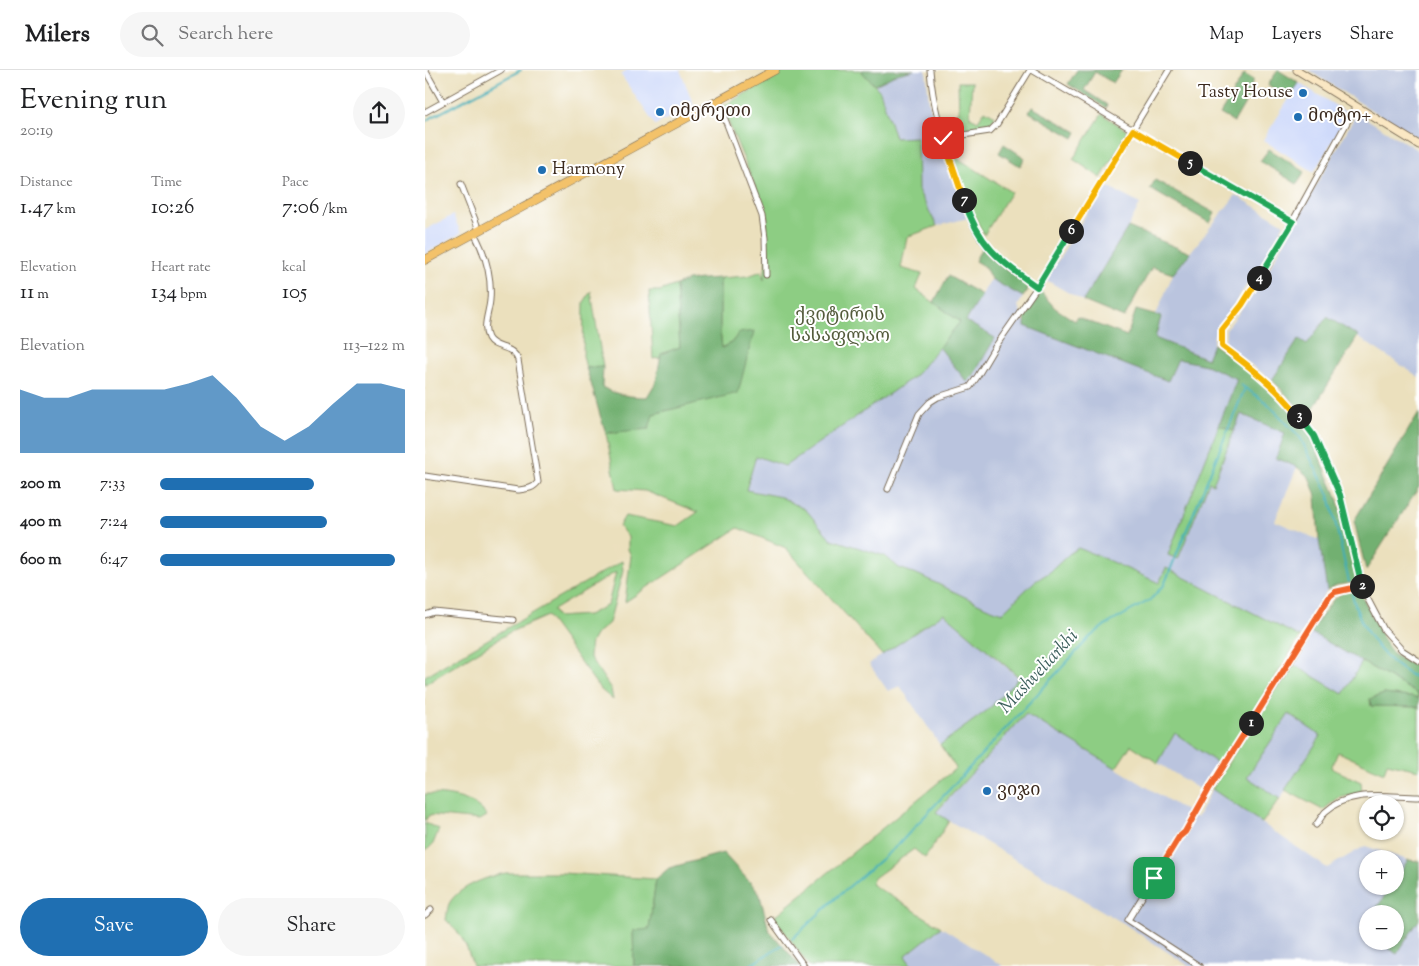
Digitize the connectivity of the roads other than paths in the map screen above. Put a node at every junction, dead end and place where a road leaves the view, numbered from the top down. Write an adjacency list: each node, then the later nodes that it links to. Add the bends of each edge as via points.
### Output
1 (425, 70): 10 (street)
2 (501, 70): 8 (street)
3 (775, 70): 9 (main road)
4 (930, 70): 14 (street, via 933,102)
5 (1031, 70): 13 (street); 14 (street, via 991,131)
6 (1169, 70): 13 (street)
7 (1297, 70): 11 (main road)
8 (491, 72): 10 (street)
9 (718, 101): 18 (main road); 20 (street, via 762,216)
10 (443, 102): 12 (street)
11 (1356, 106): 15 (main road); 17 (street)
12 (425, 112)
13 (1133, 130): 17 (street); 21 (street)
14 (943, 138): 21 (street, via 967,209 986,246)
15 (1419, 145)
16 (461, 184): 18 (street)
17 (1293, 222): 24 (street, via 1268,266 1222,330 1222,346 1252,368 1290,404 1314,436 1340,495)
18 (477, 232): 19 (main road); 22 (street, via 488,270 490,299 485,327 489,340 512,351 519,360 538,482 528,489 518,490)
19 (425, 260)
20 (766, 276)
21 (1037, 287): 23 (street, via 970,387 930,402 919,414)
22 (425, 476)
23 (888, 489)
24 (1362, 586): 27 (street, via 1383,630 1402,650); 34 (street, via 1340,590 1330,596 1128,920)
25 (425, 615): 26 (street, via 435,612)
26 (513, 620)
27 (1419, 661)
28 (1419, 797): 29 (street, via 1363,796 1341,802 1325,812)
29 (1316, 825)
30 (431, 910): 31 (street)
31 (425, 915)
32 (771, 920): 33 (street)
33 (804, 966)
34 (1199, 966)

